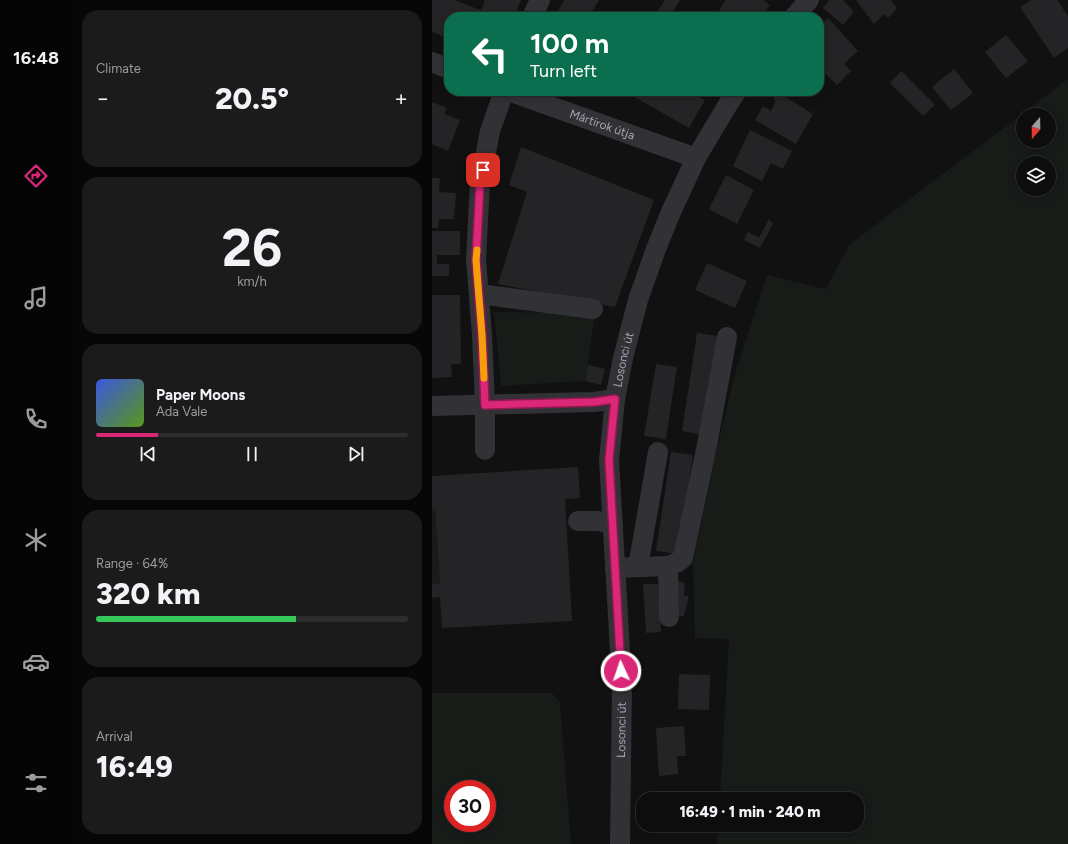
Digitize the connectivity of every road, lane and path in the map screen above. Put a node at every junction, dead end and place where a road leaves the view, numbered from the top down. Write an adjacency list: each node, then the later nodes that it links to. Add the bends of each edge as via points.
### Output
1 (540, 0): 3 (street)
2 (809, 0): 4 (street)
3 (534, 12)
4 (798, 12)
5 (432, 62): 6 (street)
6 (444, 67)
7 (502, 96): 11 (street, via 490,131 480,183 476,260)
8 (522, 96): 10 (street, Mártírok útja)
9 (734, 96): 10 (street, Losonci út)
10 (696, 158): 14 (street, Losonci út, via 671,212 638,300)
11 (479, 294): 12 (street); 15 (street)
12 (593, 309)
13 (728, 337): 21 (street, via 685,551 682,558)
14 (615, 399): 15 (street, via 594,402); 20 (street, Losonci út, via 609,460)
15 (484, 400): 16 (street); 17 (street)
16 (432, 406)
17 (485, 450)
18 (658, 452): 22 (street)
19 (578, 521): 20 (street)
20 (613, 524): 23 (street, Losonci út)
21 (668, 566): 22 (street); 24 (street)
22 (638, 567): 23 (street)
23 (615, 568): 25 (street, Losonci út, via 622,686)
24 (669, 617)
25 (620, 844)

